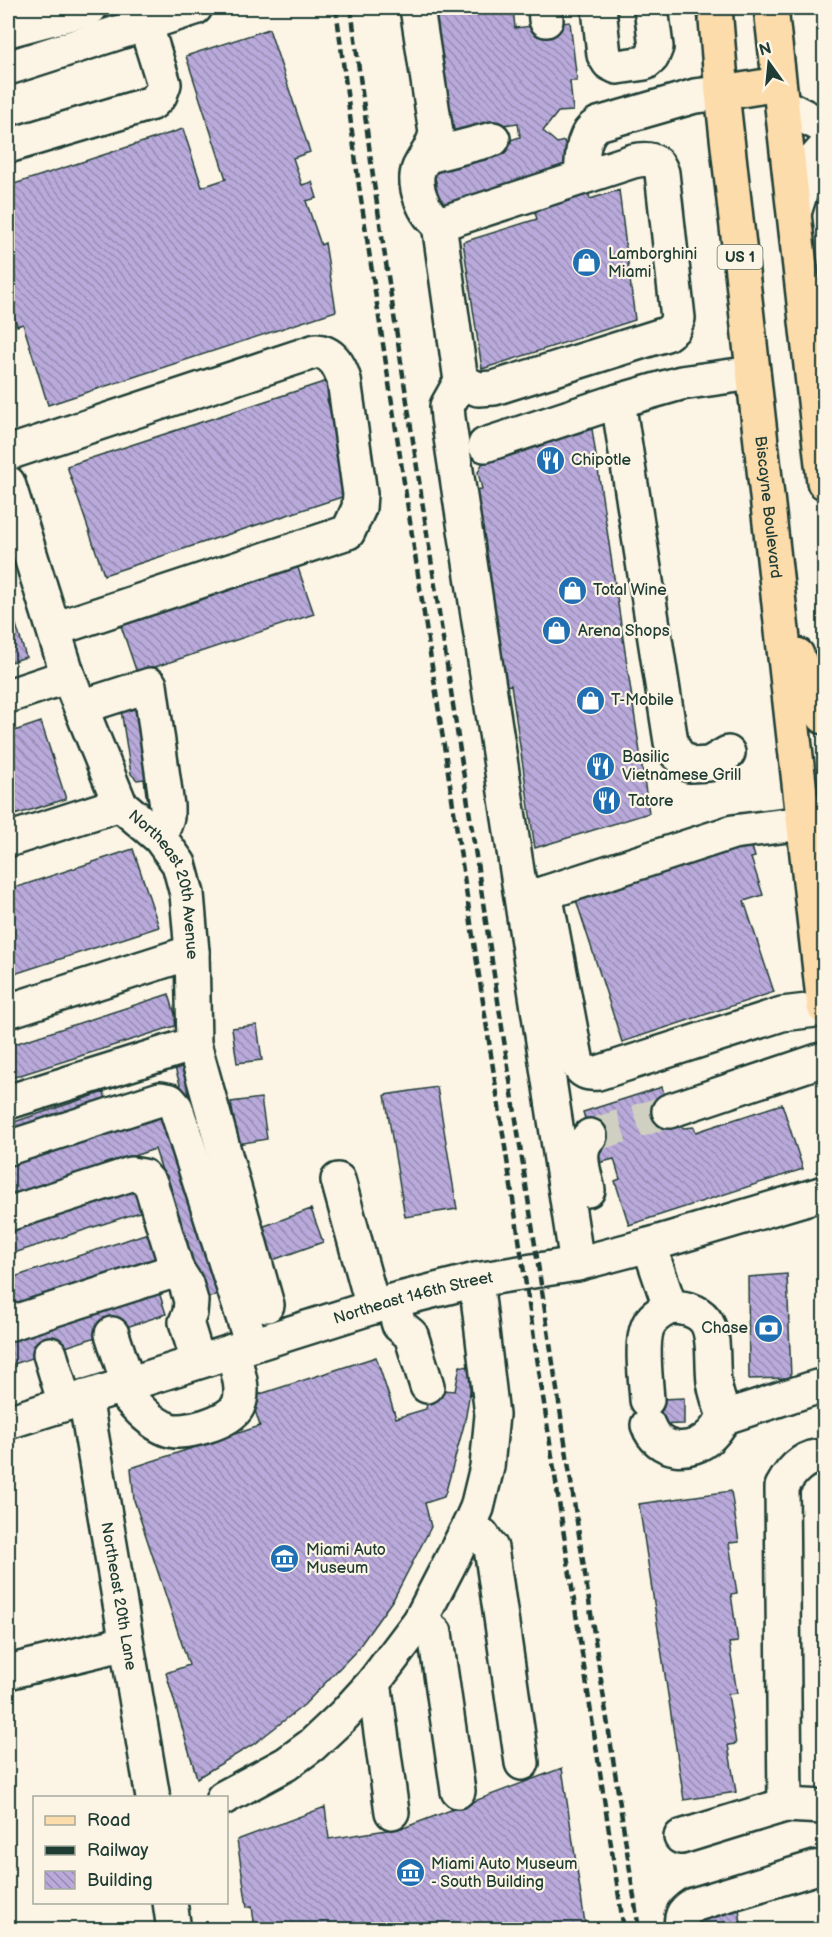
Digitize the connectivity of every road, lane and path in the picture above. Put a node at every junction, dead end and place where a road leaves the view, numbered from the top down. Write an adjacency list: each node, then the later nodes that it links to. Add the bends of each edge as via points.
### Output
1 (90, 8): 10 (street)
2 (195, 8): 9 (street)
3 (417, 8): 18 (street, via 436,133)
4 (599, 8): 5 (street, via 604,55 617,67 645,63 652,57 656,47)
5 (651, 8)
6 (715, 8): 12 (main road, Biscayne Boulevard / US 1)
7 (771, 8): 13 (main road)
8 (106, 21): 9 (street); 11 (street)
9 (145, 23): 16 (street, via 164,84 152,103)
10 (8, 30)
11 (8, 68)
12 (722, 93): 13 (main road); 19 (street, via 695,96 598,124 585,138); 22 (main road, Biscayne Boulevard / US 1)
13 (781, 95): 14 (street, via 819,124); 20 (main road)
14 (825, 123)
15 (493, 139): 18 (street)
16 (8, 146)
17 (825, 149): 20 (street, via 809,166)
18 (428, 156): 21 (street, via 416,178 424,208)
19 (581, 177): 21 (street); 23 (street, via 645,158 659,164 678,318 674,328 666,334 494,388 478,389)
20 (795, 210): 27 (main road)
21 (439, 224): 23 (street)
22 (753, 373): 24 (street, via 681,383); 30 (main road, Biscayne Boulevard / US 1)
23 (461, 381): 43 (street, via 447,406 448,418)
24 (618, 401): 25 (street); 37 (street, via 671,742 676,753 690,765 709,764)
25 (485, 445)
26 (8, 453): 31 (street, via 316,351 331,357 344,380 360,494 359,508 348,532)
27 (825, 482)
28 (8, 483): 29 (street, Northeast 20th Avenue)
29 (15, 533): 31 (street, Northeast 20th Avenue)
30 (781, 615): 35 (main road, via 816,705); 36 (main road, Biscayne Boulevard / US 1)
31 (55, 629): 32 (street, Northeast 20th Avenue)
32 (68, 676): 33 (street); 34 (street, Northeast 20th Avenue)
33 (8, 696)
34 (81, 707): 39 (street, Northeast 20th Avenue); 41 (street, via 150,685 167,806)
35 (825, 717)
36 (795, 746): 38 (main road); 40 (main road, Biscayne Boulevard / US 1)
37 (728, 753)
38 (825, 772)
39 (120, 804): 41 (street, Northeast 20th Avenue); 42 (street)
40 (804, 823): 43 (street, via 733,832); 45 (main road, Biscayne Boulevard / US 1)
41 (160, 838): 44 (street, Northeast 20th Avenue, via 179,864 187,894)
42 (8, 840)
43 (533, 896): 45 (street, via 577,1063 580,1070 589,1074 782,1014); 57 (street)
44 (192, 952): 46 (street); 47 (street, Northeast 20th Avenue)
45 (825, 1008)
46 (8, 1011)
47 (194, 1044): 49 (street); 61 (street, Northeast 20th Avenue)
48 (825, 1059): 50 (street)
49 (8, 1102)
50 (669, 1111)
51 (590, 1136): 57 (street, via 580,1152)
52 (8, 1148): 65 (street, via 160,1099 170,1101 176,1108)
53 (338, 1180): 60 (street)
54 (825, 1193): 56 (street, Northeast 146th Street)
55 (8, 1214): 58 (street, via 131,1174 142,1176 151,1185)
56 (649, 1245): 57 (street, Northeast 146th Street); 62 (street)
57 (589, 1261): 59 (street, Northeast 146th Street)
58 (177, 1270): 63 (street); 67 (street, via 191,1301 186,1322)
59 (476, 1280): 60 (street, Northeast 146th Street); 75 (street, via 492,1415 487,1467)
60 (382, 1304): 65 (street, Northeast 146th Street); 69 (street, via 411,1335)
61 (267, 1305)
62 (670, 1307): 72 (street, via 687,1307 697,1312 712,1333 714,1382); 72 (street, via 656,1314 645,1333 648,1412 654,1438 673,1448 700,1443)
63 (8, 1324)
64 (112, 1334): 68 (street)
65 (242, 1348): 67 (street, Northeast 146th Street); 68 (street, via 239,1405 229,1416 200,1428 176,1432 166,1429 150,1420)
66 (50, 1354): 71 (street, Northeast 20th Lane)
67 (198, 1361): 68 (street, Northeast 146th Street)
68 (123, 1385): 71 (street, Northeast 146th Street)
69 (427, 1386)
70 (825, 1387): 72 (street)
71 (75, 1401): 73 (street, Northeast 146th Street); 77 (street, Northeast 20th Lane)
72 (725, 1418)
73 (8, 1422)
74 (825, 1456): 84 (street, via 805,1460 782,1487)
75 (469, 1526): 76 (street); 80 (street, via 483,1535 491,1548)
76 (420, 1621): 79 (street); 81 (street, via 435,1633)
77 (126, 1643): 78 (street); 82 (street, Northeast 20th Lane)
78 (8, 1672)
79 (374, 1682): 83 (street, via 312,1745 286,1764); 86 (street)
80 (522, 1763)
81 (458, 1791)
82 (153, 1796)
83 (225, 1796)
84 (785, 1805): 85 (street); 87 (street)
85 (825, 1807)
86 (392, 1812)
87 (681, 1837)
88 (825, 1867): 91 (street, via 693,1905 684,1910)
89 (170, 1904): 90 (street)
90 (174, 1929)
91 (682, 1929)

